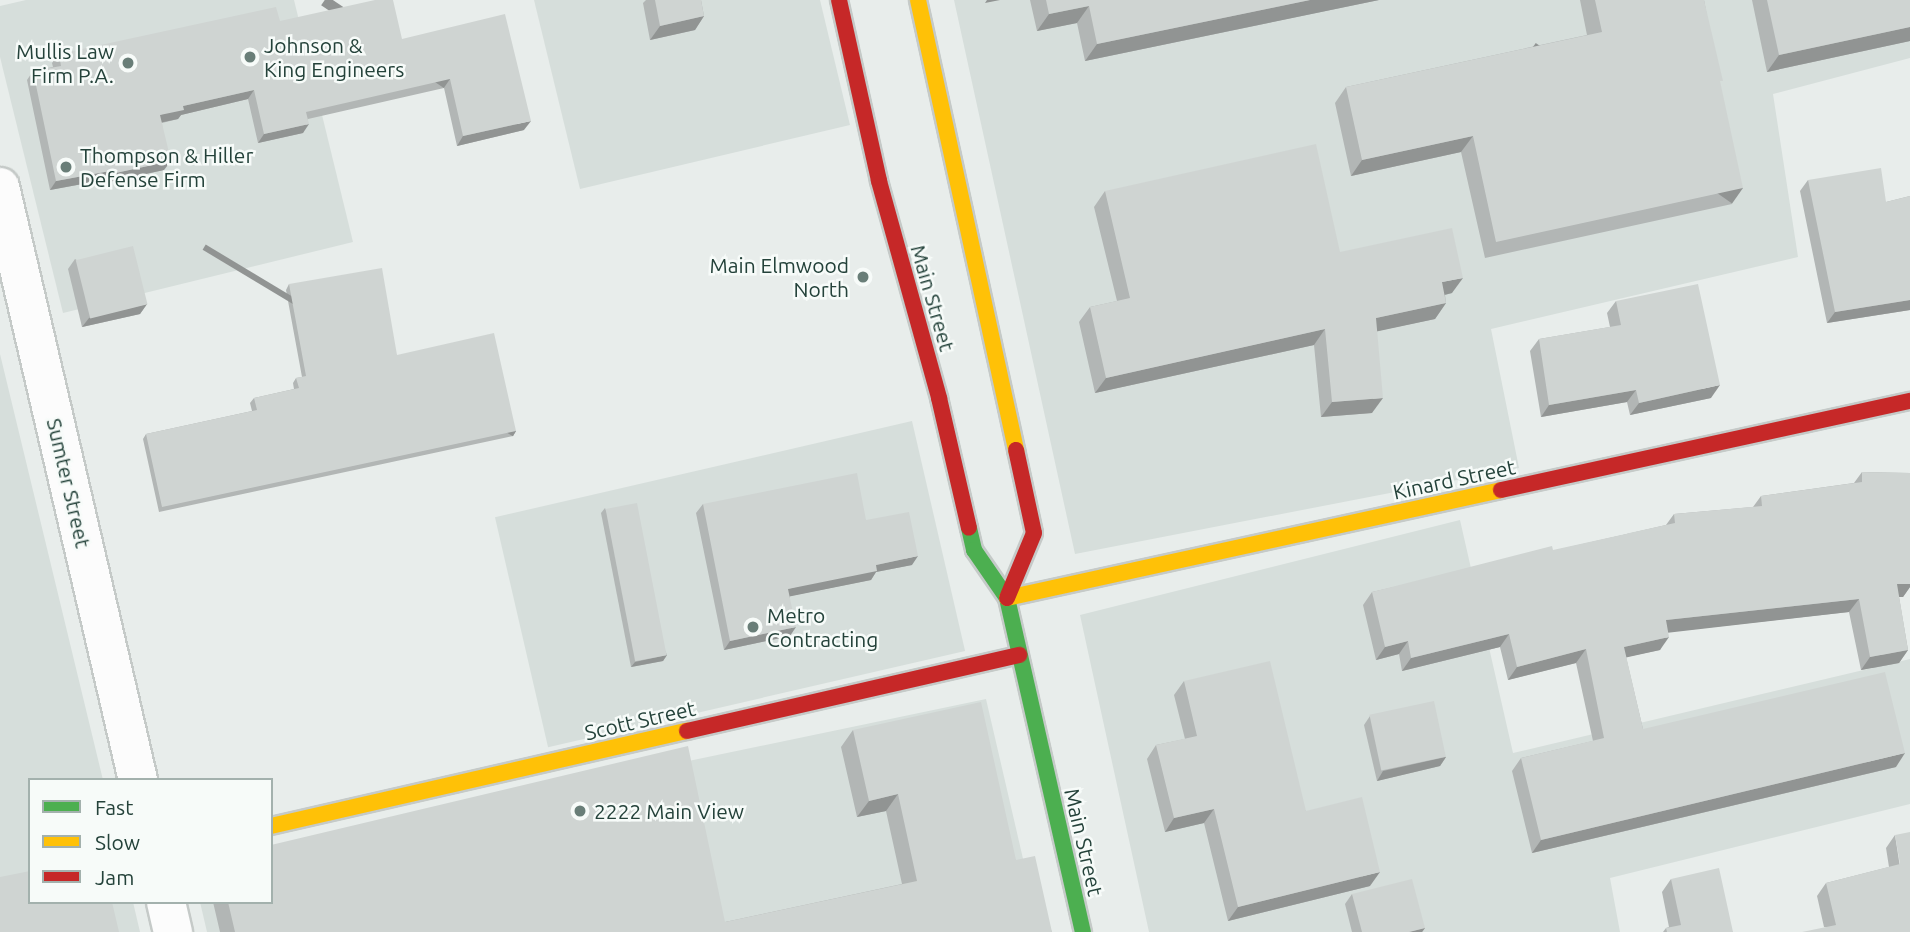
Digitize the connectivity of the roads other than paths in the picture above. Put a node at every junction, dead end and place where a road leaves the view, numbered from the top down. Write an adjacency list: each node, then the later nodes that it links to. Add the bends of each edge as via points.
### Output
1 (839, 0): 5 (street, Main Street, via 879,181 939,398 974,550)
2 (918, 0): 5 (street, via 1034,533)
3 (0, 187): 7 (street, Sumter Street)
4 (1910, 401): 5 (street, Kinard Street)
5 (1006, 598): 6 (street, Main Street)
6 (1019, 655): 8 (street, Scott Street); 11 (street, Main Street)
7 (138, 778)
8 (273, 827)
9 (166, 904): 10 (street)
10 (173, 932)
11 (1083, 932)

